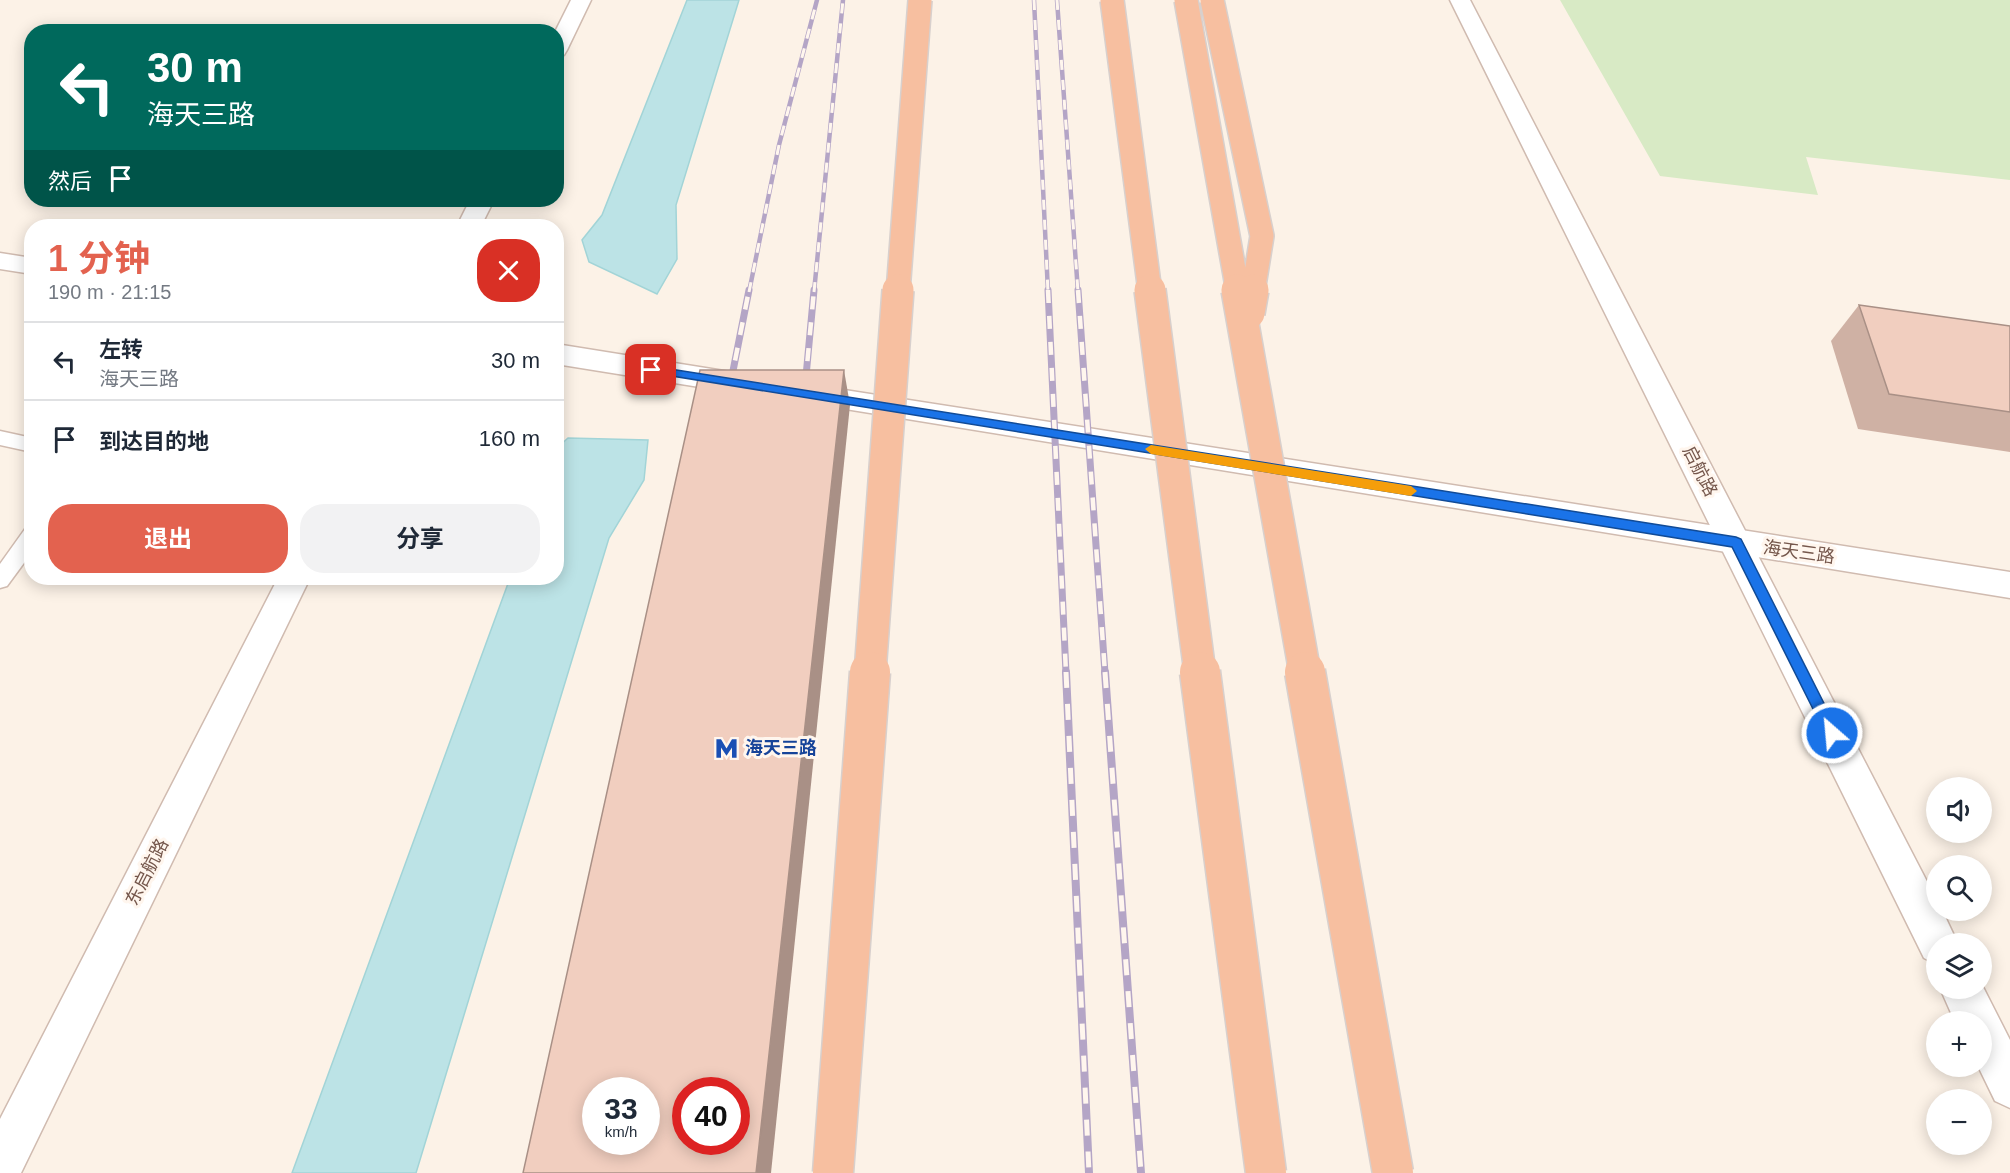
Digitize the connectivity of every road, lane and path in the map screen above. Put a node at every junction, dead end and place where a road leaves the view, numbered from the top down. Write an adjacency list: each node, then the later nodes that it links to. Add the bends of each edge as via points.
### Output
1 (581, 0): 7 (street)
2 (920, 0): 23 (highway, bridge)
3 (1112, 0): 24 (highway, bridge)
4 (1186, 0): 10 (highway, bridge)
5 (1212, 0): 10 (highway, bridge, via 1262,236)
6 (1460, 0): 14 (street, 启航路)
7 (564, 34)
8 (0, 261): 9 (street)
9 (24, 265)
10 (1246, 335): 25 (highway, bridge)
11 (564, 355): 14 (street, 海天三路)
12 (0, 438): 13 (lane)
13 (24, 443)
14 (1736, 543): 18 (street, 海天三路); 19 (street, 启航路)
15 (24, 546): 16 (lane)
16 (0, 580)
17 (291, 585): 22 (street, 东启航路)
18 (2010, 585)
19 (1932, 933)
20 (1992, 1049): 21 (street)
21 (2010, 1086)
22 (0, 1167)
23 (832, 1173)
24 (1266, 1173)
25 (1393, 1173)

